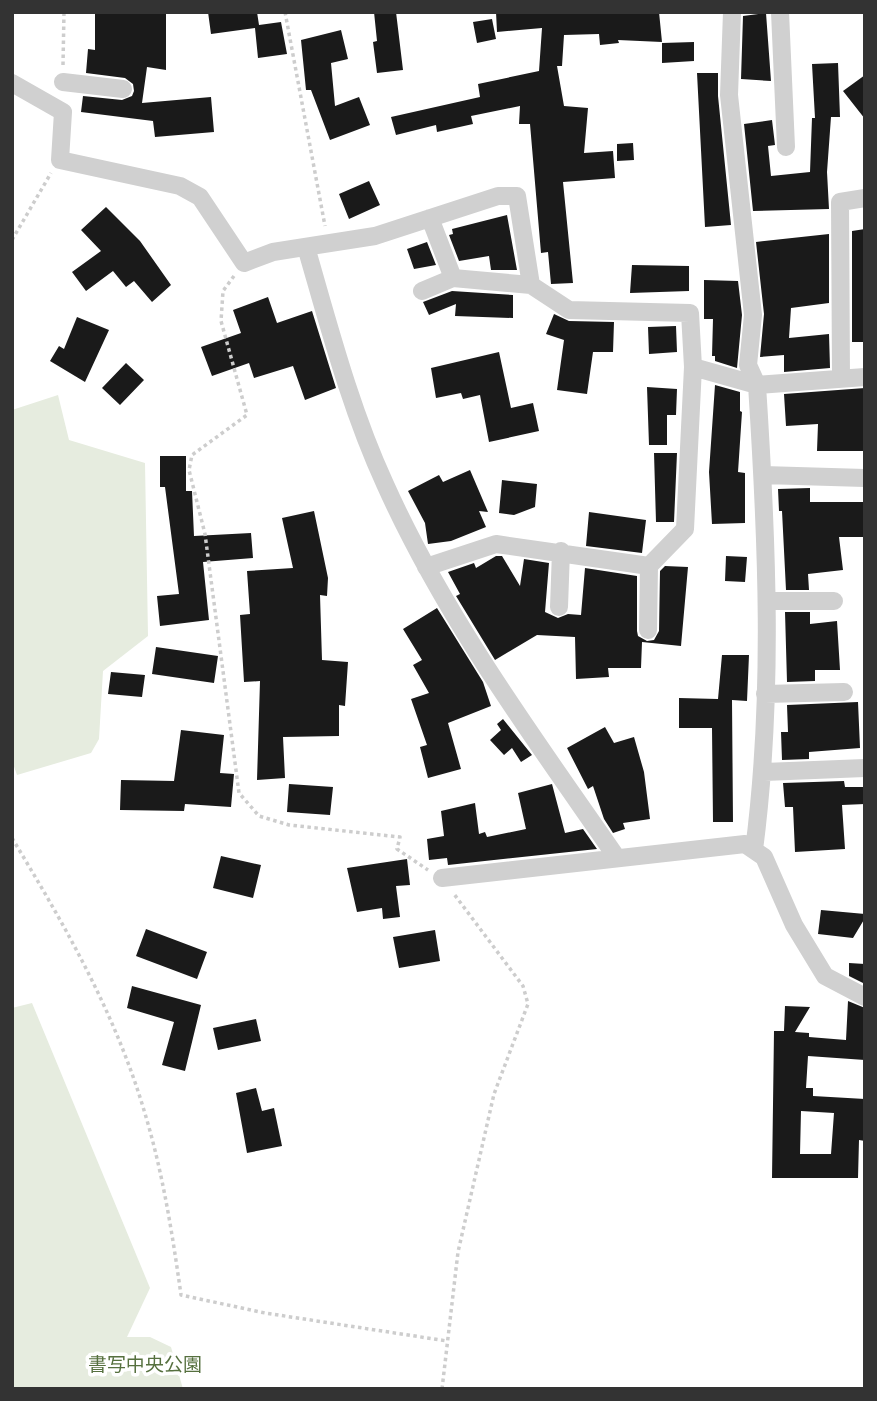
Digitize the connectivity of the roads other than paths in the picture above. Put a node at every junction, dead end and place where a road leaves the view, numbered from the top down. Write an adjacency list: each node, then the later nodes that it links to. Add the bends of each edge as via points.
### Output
1 (732, 12): 16 (street, via 729,95 753,315 748,365)
2 (780, 12): 6 (street)
3 (63, 82): 5 (street)
4 (12, 83): 9 (street, via 63,112 60,160 190,191 200,197 244,263)
5 (123, 89)
6 (786, 147)
7 (865, 198): 14 (street, via 840,202)
8 (430, 218): 9 (street, via 375,236); 10 (street); 11 (street, via 498,196 517,196)
9 (306, 247): 21 (street, via 342,368 384,483)
10 (453, 278): 11 (street); 12 (street)
11 (531, 285): 13 (street, via 569,310 690,313)
12 (422, 290)
13 (693, 367): 16 (street); 20 (street, via 685,529)
14 (841, 377): 15 (street); 16 (street)
15 (865, 377)
16 (757, 385): 17 (street)
17 (763, 475): 18 (street); 22 (street)
18 (865, 478)
19 (561, 551): 20 (street); 21 (street, via 496,544); 24 (street)
20 (649, 566): 25 (street)
21 (426, 567): 31 (street, via 502,692)
22 (767, 601): 23 (street); 27 (street)
23 (834, 601)
24 (559, 607)
25 (648, 630)
26 (844, 692): 27 (street)
27 (765, 694): 29 (street)
28 (865, 768): 29 (street)
29 (764, 772): 30 (street)
30 (754, 850): 31 (street, via 745,844); 33 (street, via 764,857 794,925 825,976)
31 (617, 858): 32 (street)
32 (442, 878)
33 (865, 997)

